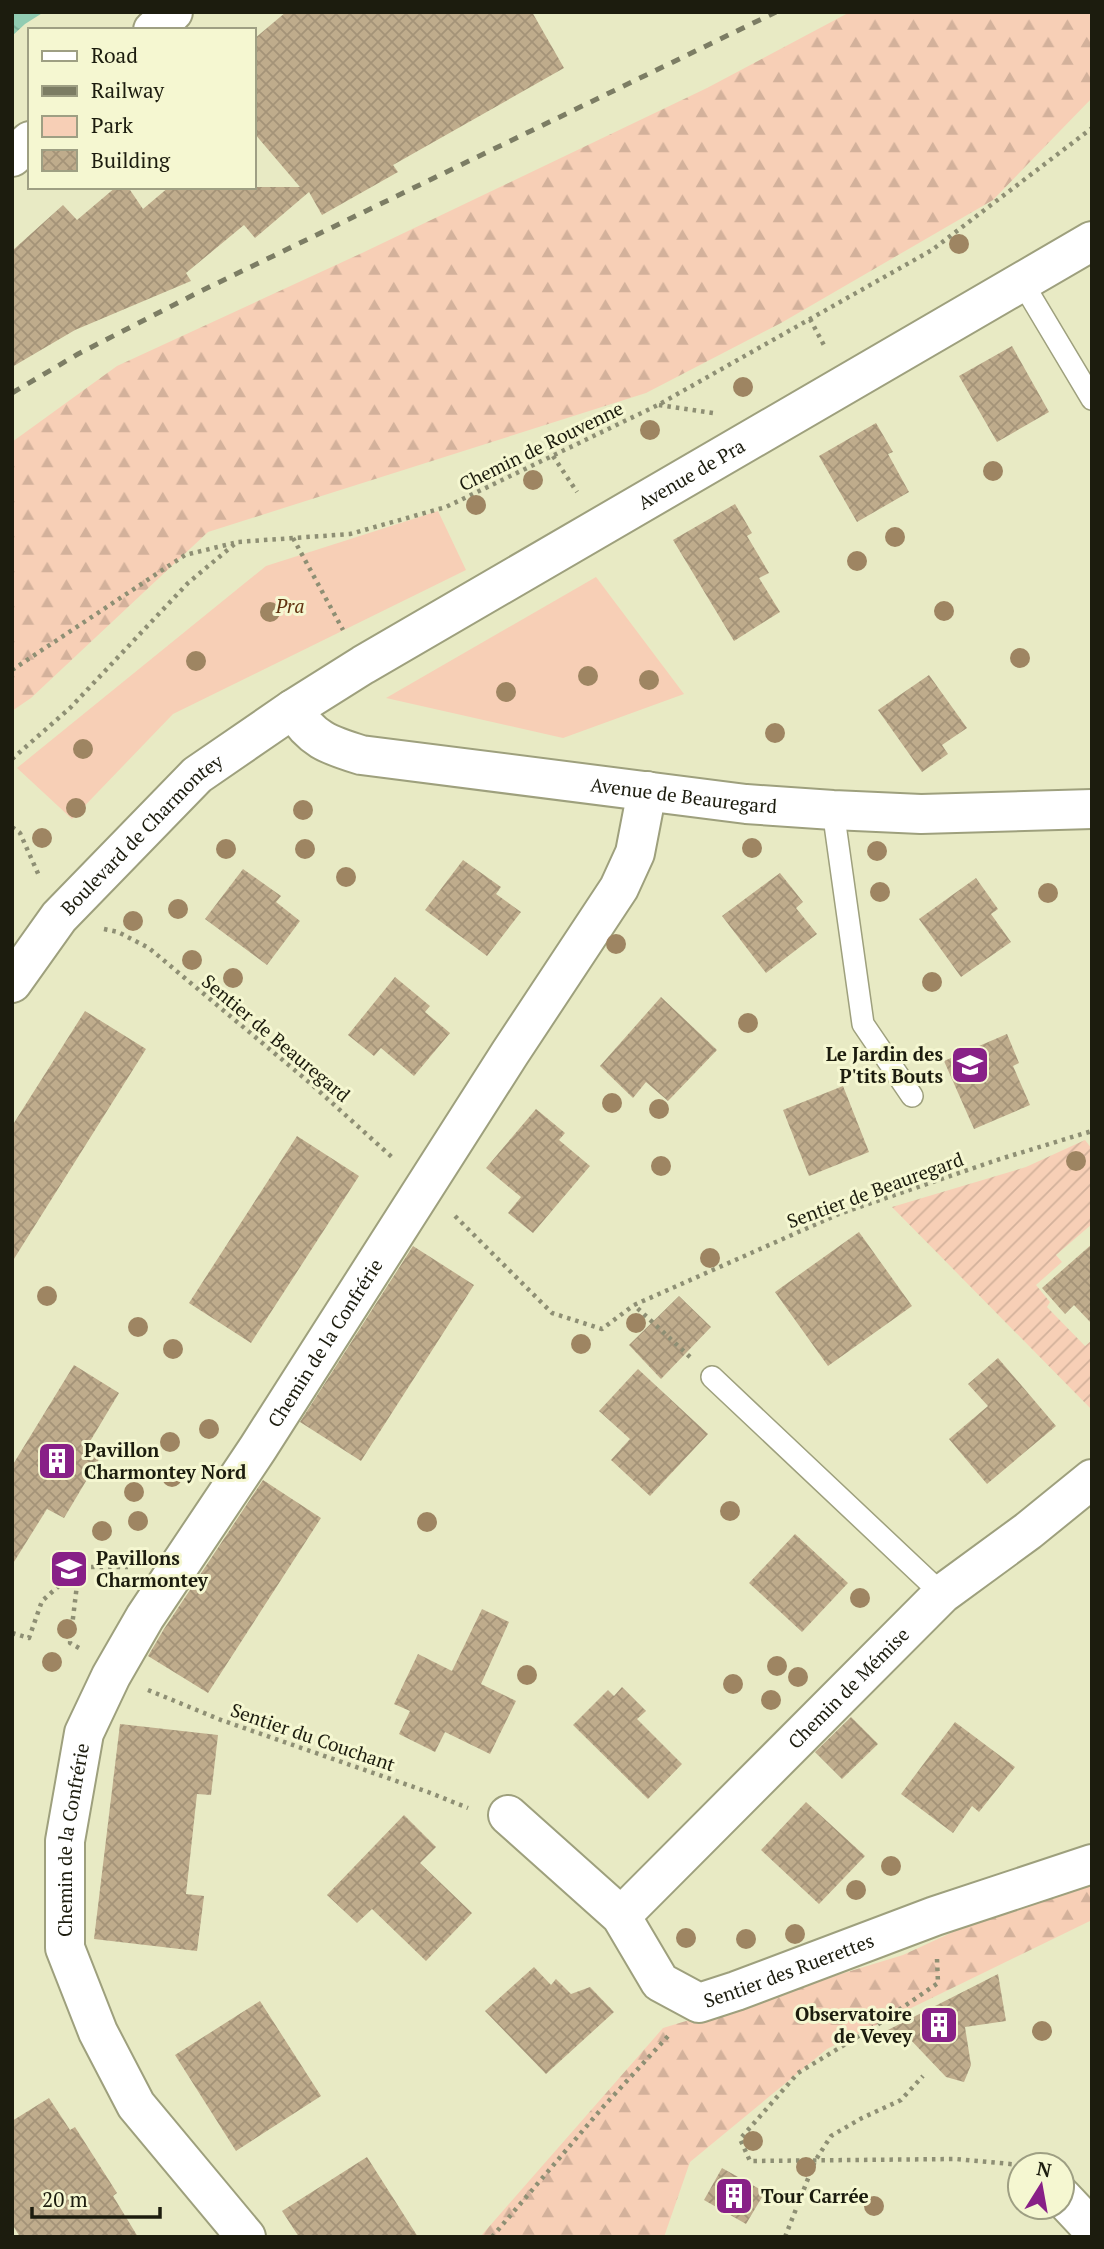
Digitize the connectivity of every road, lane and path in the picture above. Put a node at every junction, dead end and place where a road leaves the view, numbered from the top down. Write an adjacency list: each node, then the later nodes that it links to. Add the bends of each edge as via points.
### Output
1 (173, 12): 2 (street)
2 (155, 28)
3 (1092, 128): 8 (path, Chemin de Rouvenne, via 932,250)
4 (28, 143): 5 (street)
5 (12, 157)
6 (1092, 241): 7 (street, Avenue de Pra)
7 (1023, 282): 10 (lane); 19 (street, Avenue de Pra)
8 (810, 319): 9 (path); 11 (path, Chemin de Rouvenne)
9 (829, 356)
10 (1092, 399)
11 (659, 405): 12 (path); 13 (path, Chemin de Rouvenne)
12 (713, 413)
13 (554, 456): 14 (path); 15 (path, Chemin de Rouvenne, via 446,508 350,534)
14 (575, 491)
15 (293, 538): 16 (path, Chemin de Rouvenne); 17 (path)
16 (237, 542): 18 (path, Chemin de Rouvenne, via 185,555); 20 (path, via 188,583 70,708)
17 (339, 621)
18 (12, 670)
19 (293, 709): 21 (street, Avenue de Beauregard, via 325,743 361,755); 27 (street, Boulevard de Charmontey, via 197,775 59,917)
20 (12, 759)
21 (646, 791): 23 (street, Avenue de Beauregard); 39 (street, Chemin de la Confrérie, via 635,853 619,888 145,1617)
22 (1092, 809): 23 (street, Avenue de Beauregard, via 921,814)
23 (832, 810): 28 (lane, via 863,1024)
24 (12, 827): 25 (path, via 20,833)
25 (41, 880)
26 (118, 932): 30 (path, Sentier de Beauregard, via 149,948)
27 (12, 983)
28 (912, 1096)
29 (1092, 1131): 32 (path, Sentier de Beauregard, via 839,1214)
30 (400, 1164)
31 (447, 1209): 32 (path, Sentier de Beauregard, via 552,1313 602,1329)
32 (634, 1305): 33 (path)
33 (712, 1377): 37 (lane)
34 (1092, 1479): 37 (street, Chemin de Mémise)
35 (80, 1567): 36 (path); 38 (path, via 42,1601 29,1638); 39 (path, via 70,1643)
36 (133, 1567)
37 (942, 1594): 42 (street, Chemin de Mémise)
38 (12, 1633)
39 (99, 1664): 40 (path, Sentier du Couchant, via 221,1720 486,1816); 50 (street, Chemin de la Confrérie, via 65,1841 65,1948 98,2032 136,2105)
40 (508, 1815): 42 (street)
41 (1092, 1864): 43 (street, Sentier des Ruerettes)
42 (621, 1916): 44 (street, via 660,1982)
43 (935, 1916): 44 (street, Sentier des Ruerettes); 46 (path, via 938,1983 798,2073 740,2139 750,2161)
44 (699, 2003): 51 (path, Sentier des Ruerettes)
45 (923, 2076): 46 (path, via 901,2100 831,2136)
46 (816, 2161): 47 (path, via 956,2159); 52 (path)
47 (1006, 2164)
48 (1076, 2212): 49 (street)
49 (1092, 2229)
50 (246, 2237)
51 (492, 2237)
52 (785, 2237)

